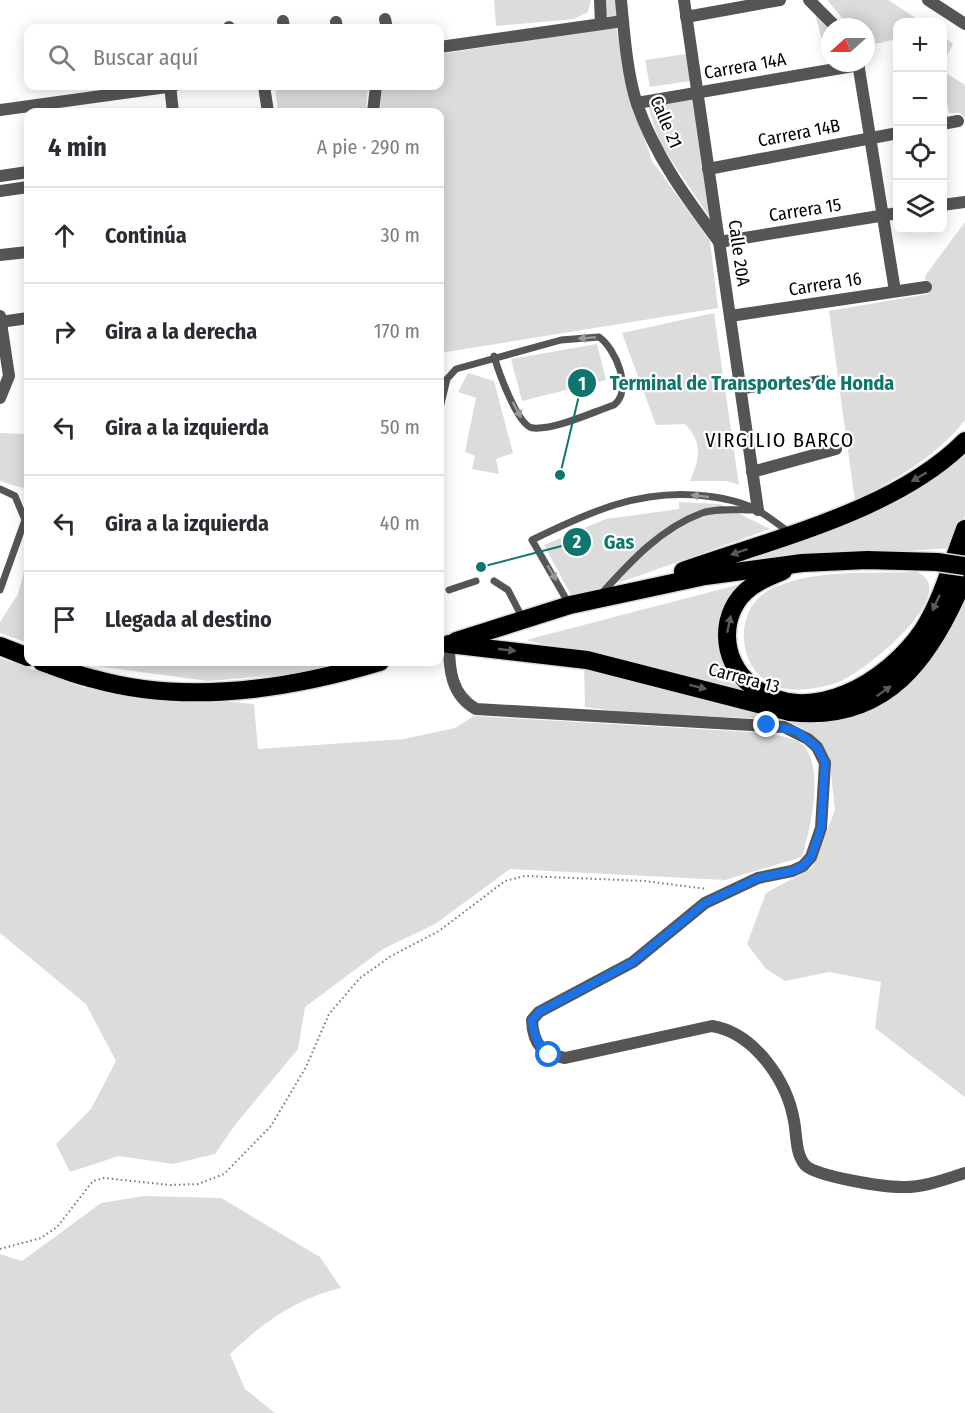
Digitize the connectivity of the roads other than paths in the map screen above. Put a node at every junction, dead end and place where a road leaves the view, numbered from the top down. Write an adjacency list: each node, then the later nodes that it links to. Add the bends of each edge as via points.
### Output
1 (600, 0): 10 (street)
2 (621, 0): 9 (street, Calle 21)
3 (684, 0): 7 (street, Calle 20A)
4 (780, 0): 7 (street)
5 (809, 0): 8 (street)
6 (928, 0): 11 (street)
7 (686, 17): 19 (street, Calle 20A)
8 (827, 18)
9 (623, 21): 10 (street); 20 (street, Calle 21)
10 (601, 24): 12 (street)
11 (965, 24)
12 (444, 46)
13 (821, 70): 19 (street, Carrera 14A)
14 (859, 72): 28 (street)
15 (143, 90): 24 (street)
16 (172, 90): 21 (street)
17 (265, 90): 22 (street)
18 (376, 90): 23 (street)
19 (697, 92): 20 (street, Carrera 14A); 29 (street, Calle 20A)
20 (637, 103): 38 (street, Calle 21, via 676,186)
21 (173, 108)
22 (267, 108)
23 (373, 108)
24 (0, 110)
25 (958, 121): 26 (street)
26 (947, 123)
27 (893, 134): 28 (street, Carrera 14B)
28 (869, 138): 29 (street, Carrera 14B); 37 (street)
29 (708, 169): 38 (street, Calle 20A)
30 (24, 173): 31 (street)
31 (0, 176)
32 (24, 188): 33 (street)
33 (0, 191)
34 (965, 202): 35 (street)
35 (947, 205)
36 (893, 214): 37 (street, Carrera 15)
37 (883, 216): 38 (street, Carrera 15); 42 (street)
38 (719, 242): 44 (street, Calle 20A)
39 (24, 252): 40 (street)
40 (0, 255)
41 (926, 286): 42 (street, Carrera 16)
42 (895, 291): 44 (street, Carrera 16)
43 (0, 316): 46 (street)
44 (730, 316): 49 (street, Calle 20A)
45 (24, 319): 46 (street)
46 (0, 322): 51 (street, via 9,376)
47 (494, 357): 47 (lane, one-way to 47, via 515,409 532,429 614,405 624,389 609,343 599,337 561,340); 50 (lane, via 456,369)
48 (825, 378): 49 (lane)
49 (741, 391): 54 (street, Calle 20A)
50 (444, 392)
51 (0, 398)
52 (965, 441): 60 (highway, one-way to 60, via 903,487)
53 (836, 448): 54 (street)
54 (752, 472): 56 (street, Calle 20A)
55 (0, 489): 57 (lane, via 15,496)
56 (758, 510): 60 (lane); 69 (lane, via 703,513 678,525 631,561); 70 (lane, one-way to 70, via 727,499 655,495 577,518 532,540)
57 (24, 518)
58 (24, 523): 66 (lane)
59 (965, 529): 61 (highway, Carrera 13, one-way to 61, via 941,594 922,631 872,680 835,698 793,701 772,697 752,687 731,660 728,619 739,599 750,587)
60 (791, 534): 68 (highway, one-way to 68)
61 (802, 563): 62 (highway, bridge, via 867,560); 68 (highway)
62 (965, 566)
63 (965, 576): 72 (highway, Carrera 13, one-way to 63, via 587,660 790,712 841,712 865,704 908,672 932,645)
64 (476, 581): 67 (lane)
65 (494, 581): 71 (lane, via 508,591)
66 (0, 590)
67 (449, 590)
68 (626, 592): 69 (highway)
69 (596, 599): 70 (highway)
70 (570, 605): 71 (highway)
71 (523, 619): 72 (highway)
72 (444, 645): 77 (street, via 460,696 476,709 767,725 796,731 822,754 826,775 821,828 811,857 803,866 758,878 705,903 619,971 539,1012 532,1020 540,1047 549,1055 565,1058 711,1026 723,1028 746,1041 772,1070 789,1102 800,1157 813,1171 904,1187)
73 (0, 646): 74 (highway)
74 (24, 655)
75 (54, 666): 76 (highway, via 95,680 185,692 287,684)
76 (366, 666)
77 (965, 1173)

